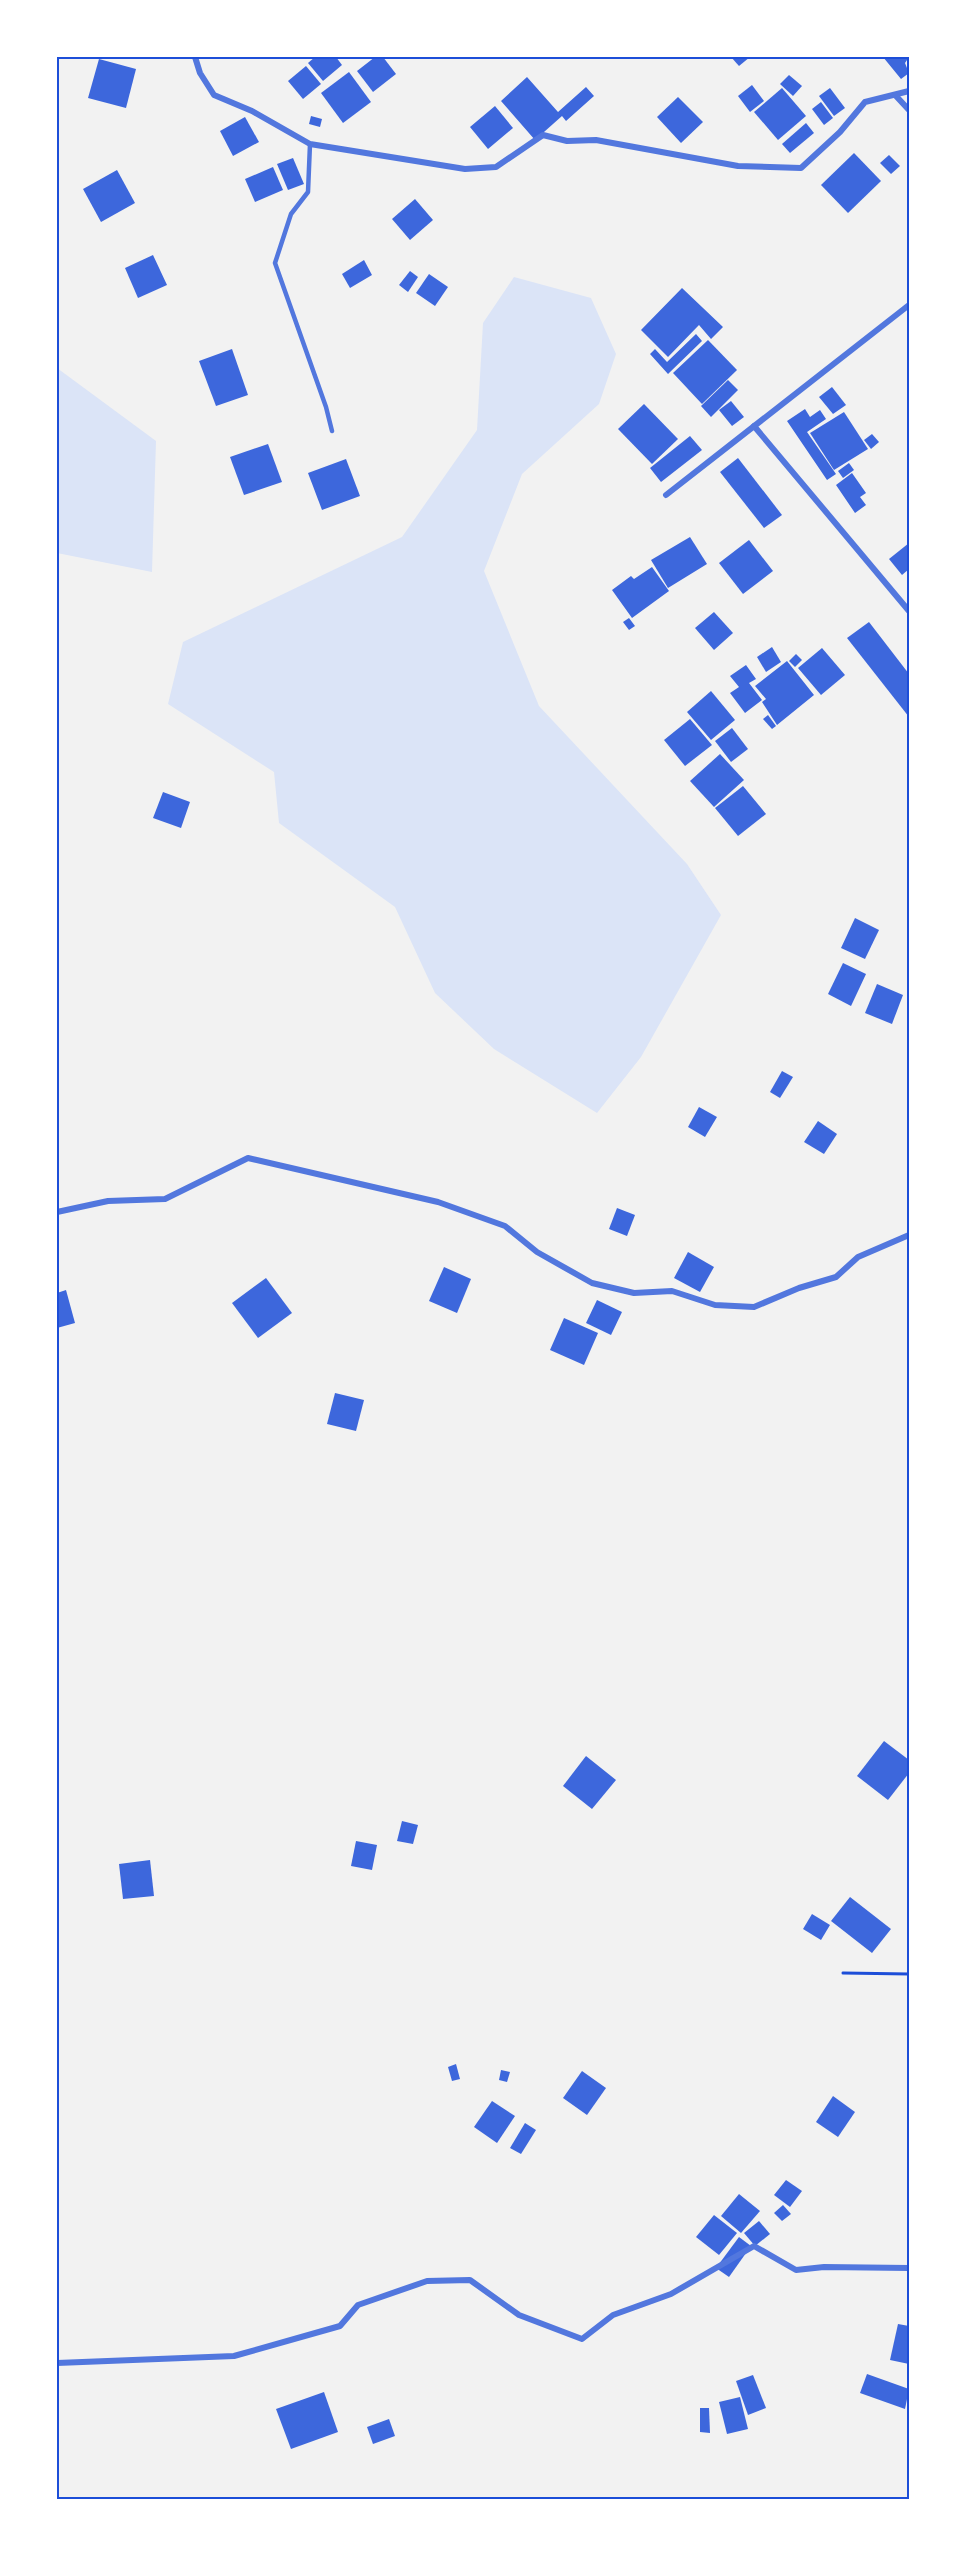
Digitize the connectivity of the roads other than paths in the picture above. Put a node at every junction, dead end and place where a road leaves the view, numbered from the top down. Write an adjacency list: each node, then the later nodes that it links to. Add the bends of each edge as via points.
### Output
1 (195, 57): 5 (street, via 214,95)
2 (909, 91): 3 (street)
3 (897, 96): 4 (street); 5 (street, via 865,102 801,168 738,166 596,140 567,141 543,135 496,167 465,169)
4 (909, 110)
5 (310, 144): 8 (lane, via 308,192 291,214 275,263)
6 (909, 305): 7 (street)
7 (754, 426): 9 (street); 10 (street)
8 (332, 431)
9 (666, 495)
10 (909, 611)
11 (57, 1212): 12 (street, via 108,1201 165,1198 248,1158 438,1202 506,1226 537,1252 592,1283 634,1293 672,1291 715,1305 754,1307 836,1277 858,1257)
12 (909, 1235)
13 (909, 2268): 14 (street, via 796,2270 754,2246 671,2294 613,2315 582,2339 519,2315 470,2280 427,2281 358,2305 340,2326 234,2356)
14 (57, 2363)

